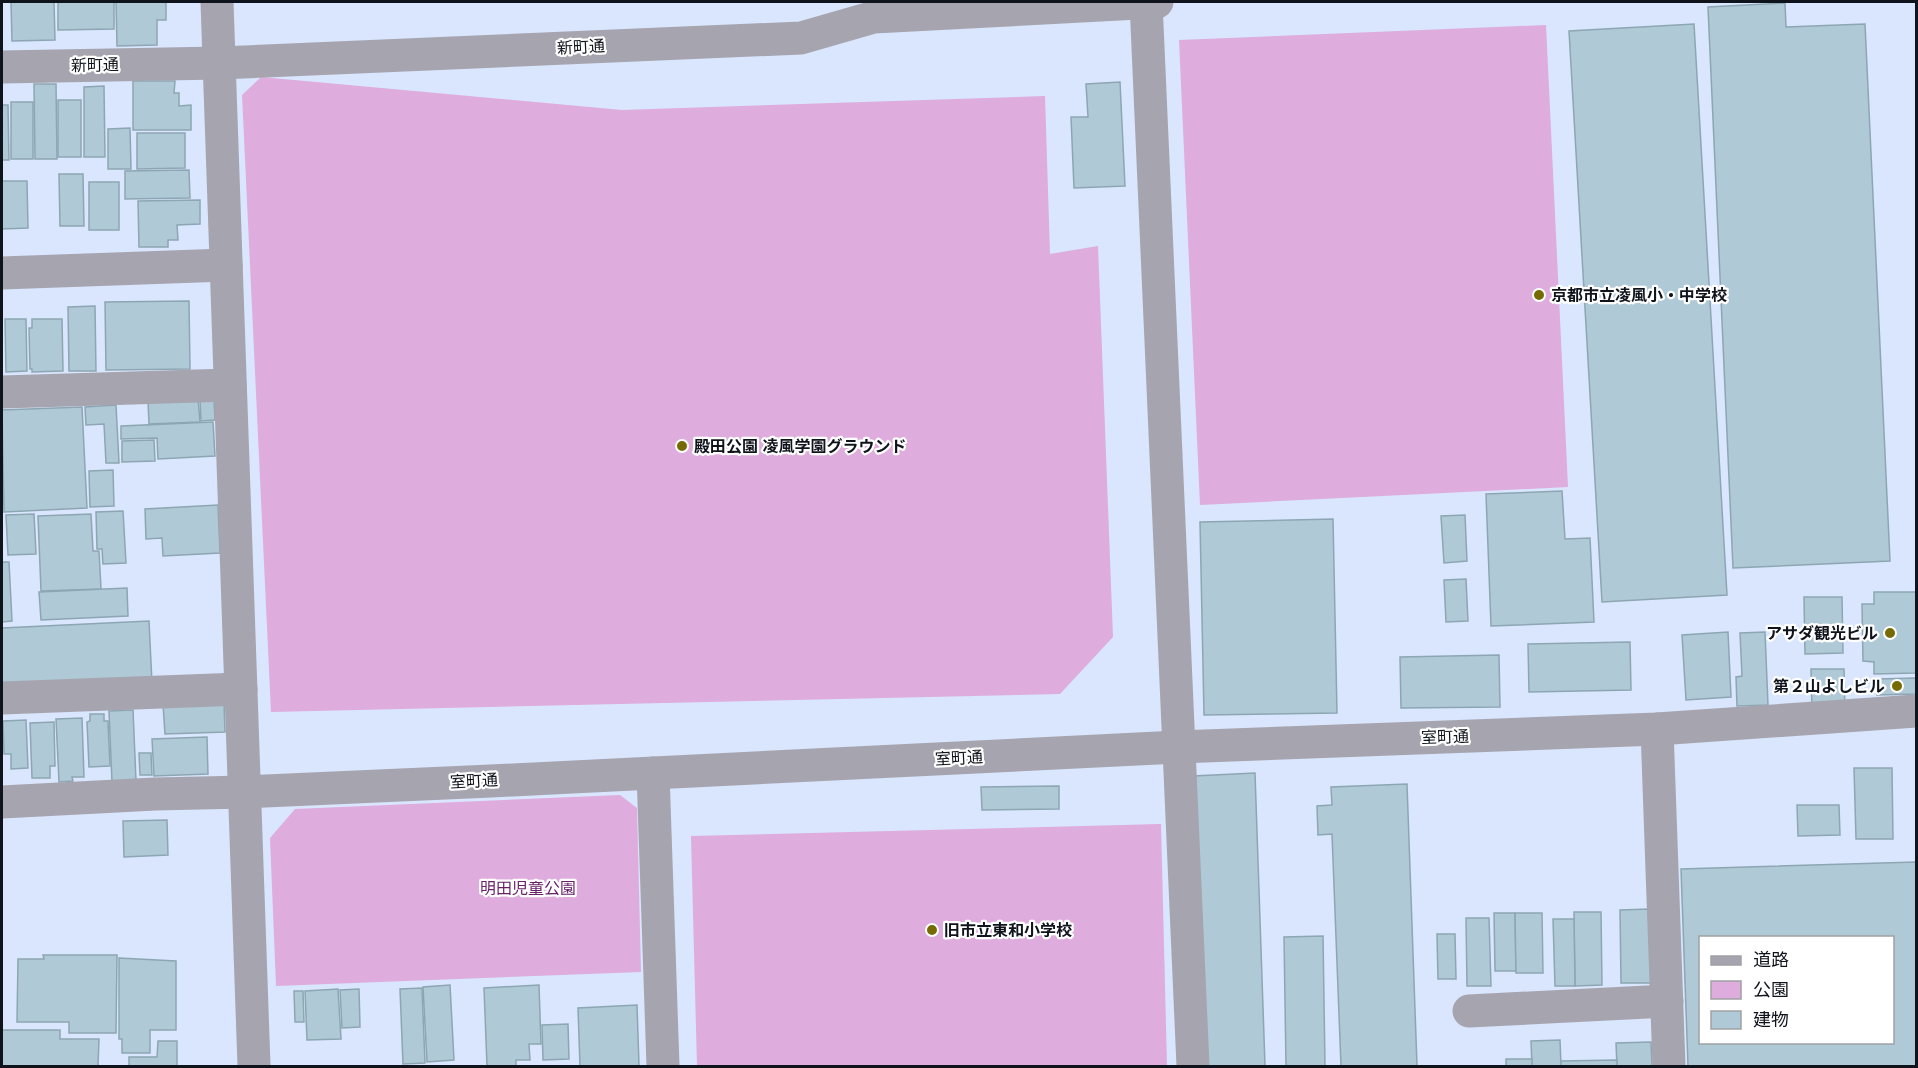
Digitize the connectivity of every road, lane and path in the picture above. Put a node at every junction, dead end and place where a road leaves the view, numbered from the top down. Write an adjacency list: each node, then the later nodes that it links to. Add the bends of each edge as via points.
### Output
1 (217, 2): 4 (street)
2 (1151, 2): 3 (street, 新町通); 14 (street)
3 (873, 9): 4 (street, 新町通, via 801,38)
4 (219, 63): 5 (street, 新町通); 6 (street)
5 (2, 67)
6 (226, 265): 7 (street); 8 (street)
7 (2, 273)
8 (230, 385): 9 (street); 10 (street)
9 (2, 392)
10 (241, 689): 11 (street); 16 (street)
11 (2, 698)
12 (1917, 711): 13 (street, 室町通)
13 (1658, 729): 14 (street, 室町通); 18 (street)
14 (1178, 747): 15 (street, 室町通); 22 (street)
15 (653, 773): 16 (street, 室町通); 21 (street)
16 (245, 792): 17 (street, 室町通); 20 (street)
17 (2, 802)
18 (1667, 1001): 19 (street); 23 (street)
19 (1469, 1011)
20 (254, 1066)
21 (663, 1066)
22 (1193, 1066)
23 (1669, 1066)

